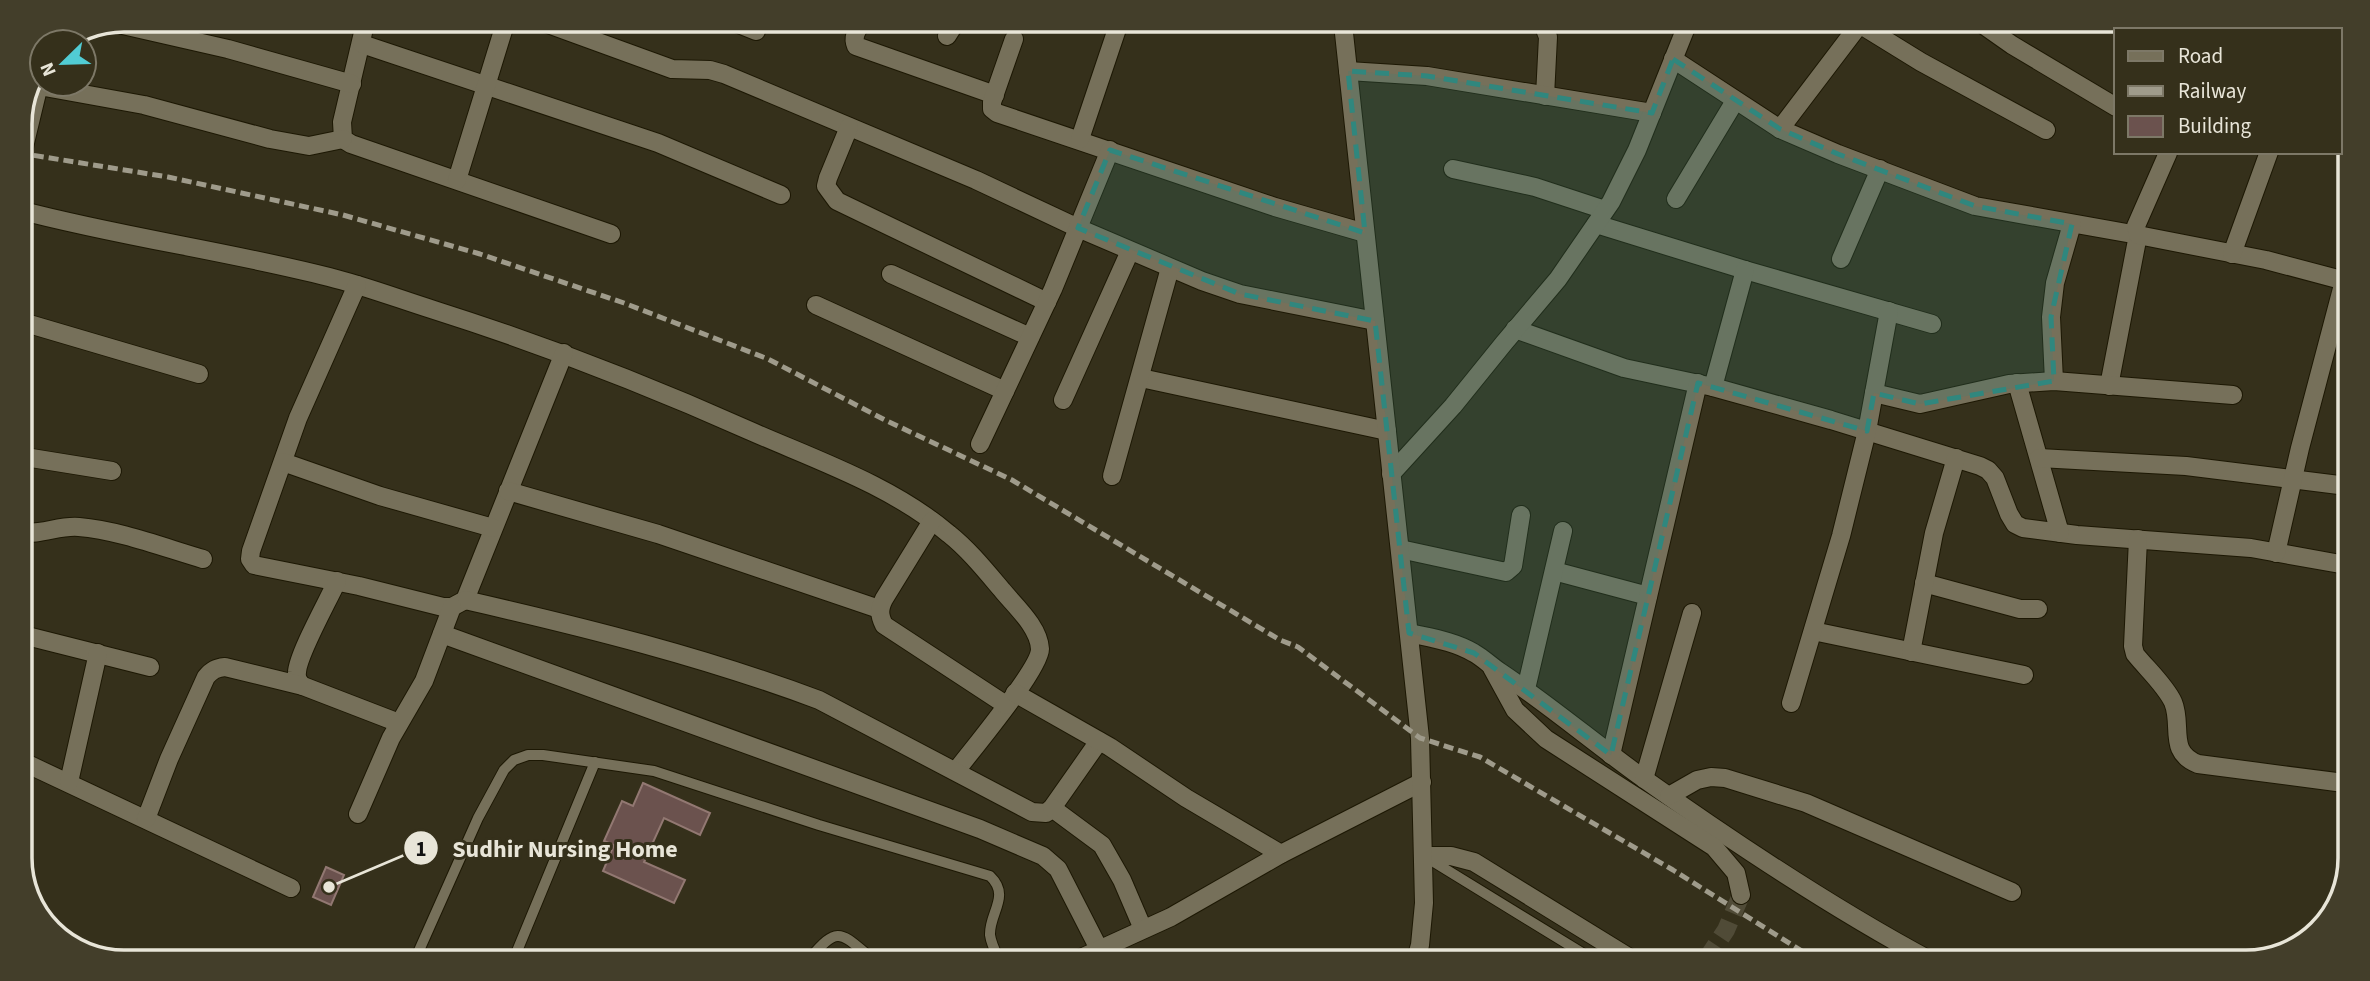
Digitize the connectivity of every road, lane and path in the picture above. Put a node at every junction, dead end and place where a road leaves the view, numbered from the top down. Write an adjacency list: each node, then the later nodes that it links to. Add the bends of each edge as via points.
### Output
1 (153, 32): 17 (street)
2 (364, 32): 14 (street)
3 (503, 32): 18 (street)
4 (570, 32): 25 (street, via 671,69 724,74)
5 (856, 32): 20 (street, via 856,46)
6 (1116, 32): 29 (street)
7 (1343, 32): 16 (street)
8 (1546, 32): 21 (street)
9 (1684, 32): 15 (street)
10 (1855, 32): 26 (street)
11 (1870, 32): 27 (street)
12 (1994, 32): 23 (street)
13 (1014, 39): 20 (street)
14 (362, 44): 17 (street); 18 (street)
15 (1673, 59): 22 (street); 24 (street)
16 (1348, 71): 21 (street, via 1427,76); 42 (street)
17 (352, 84): 28 (street, via 342,122)
18 (486, 85): 35 (street); 36 (street, via 657,144)
19 (98, 93): 28 (street, via 270,139 309,146)
20 (995, 95): 29 (street, via 992,108 997,113)
21 (1545, 96): 24 (street)
22 (1735, 101): 26 (street); 37 (street)
23 (2114, 106)
24 (1651, 113): 39 (street)
25 (849, 127): 41 (street); 53 (street, via 828,178 827,186 837,201)
26 (1780, 129): 34 (street)
27 (2046, 130)
28 (343, 139): 35 (street)
29 (1080, 139): 30 (street)
30 (1110, 150): 41 (street); 42 (street)
31 (2168, 154): 44 (street, via 2136,226)
32 (2267, 157): 46 (street)
33 (1453, 169): 39 (street, via 1535,187)
34 (1880, 169): 40 (street, via 1975,206); 47 (street)
35 (457, 180): 43 (street)
36 (781, 195)
37 (1676, 199)
38 (32, 213): 52 (street)
39 (1601, 217): 49 (street); 60 (street, via 1558,279)
40 (2072, 224): 44 (street); 65 (street, via 2055,283 2051,317)
41 (1078, 228): 45 (street); 53 (street)
42 (1365, 233): 57 (street)
43 (611, 234)
44 (2138, 235): 46 (street); 68 (street)
45 (1130, 251): 48 (street); 72 (street)
46 (2232, 254): 51 (street)
47 (1841, 259)
48 (1170, 268): 57 (street, via 1240,294); 64 (street)
49 (1745, 270): 55 (street); 67 (street)
50 (891, 274): 61 (street)
51 (2338, 280)
52 (357, 285): 62 (street); 79 (street)
53 (1047, 302): 61 (street)
54 (816, 306): 69 (street)
55 (1889, 311): 58 (street); 70 (street)
56 (2338, 312): 83 (street)
57 (1375, 321): 73 (street)
58 (1932, 324)
59 (32, 325): 63 (street)
60 (1515, 329): 67 (street, via 1624,368); 81 (street)
61 (1030, 337): 69 (street)
62 (564, 354): 85 (street); 87 (street, via 850,474)
63 (199, 374)
64 (1141, 378): 73 (street); 82 (street)
65 (2054, 381): 66 (street); 68 (street)
66 (2017, 383): 70 (street, via 1920,404); 78 (street)
67 (1705, 385): 74 (street); 100 (street)
68 (2109, 386): 71 (street)
69 (1005, 391): 75 (street)
70 (1874, 393): 74 (street)
71 (2233, 395)
72 (1063, 400)
73 (1387, 431): 81 (street)
74 (1867, 431): 77 (street); 105 (street)
75 (980, 444)
76 (32, 458): 80 (street)
77 (1956, 458): 91 (street, via 1988,470 2015,524); 99 (street)
78 (2039, 458): 83 (street); 91 (street)
79 (283, 462): 88 (street); 98 (street, via 250,559 254,565)
80 (112, 471)
81 (1391, 474): 93 (street)
82 (1112, 476)
83 (2293, 478): 84 (street); 94 (street)
84 (2338, 485)
85 (508, 491): 88 (street); 102 (street, via 658,534)
86 (1521, 515): 93 (street, via 1513,566 1506,572)
87 (932, 521): 102 (street); 116 (street, via 972,555 1037,636 1038,657)
88 (493, 528): 101 (street)
89 (1563, 531): 97 (street)
90 (32, 533): 95 (street, via 63,527 94,529)
91 (2060, 533): 92 (street)
92 (2138, 539): 94 (street); 127 (street, via 2133,646 2172,701 2178,744 2188,760)
93 (1400, 549): 106 (street)
94 (2276, 553): 96 (street)
95 (203, 559)
96 (2338, 564)
97 (1555, 571): 100 (street); 115 (street)
98 (337, 582): 101 (street); 114 (street, via 298,667 298,681)
99 (1924, 583): 103 (street, via 2020,609); 109 (street)
100 (1648, 596): 120 (street)
101 (458, 604): 107 (street); 123 (street, via 542,618 792,690)
102 (880, 609): 116 (street, via 884,625)
103 (2038, 609)
104 (1692, 613): 124 (street)
105 (1813, 631): 109 (street); 117 (street)
106 (1409, 633): 111 (street, via 1446,641); 126 (street)
107 (442, 634): 118 (street, via 424,681); 138 (street, via 1043,856 1058,869)
108 (32, 637): 110 (street)
109 (1911, 652): 113 (street)
110 (98, 653): 112 (street); 125 (street)
111 (1491, 665): 115 (street); 136 (street, via 1515,710 1546,738 1714,847 1736,873)
112 (150, 667)
113 (2024, 675)
114 (303, 686): 118 (street); 131 (street, via 225,667 211,672)
115 (1526, 689): 120 (street)
116 (1011, 699): 119 (street); 123 (street)
117 (1791, 703)
118 (400, 723): 130 (street)
119 (1100, 741): 129 (street); 132 (street)
120 (1611, 755): 124 (street)
121 (595, 762): 139 (lane, via 528,755 504,770); 140 (lane); 143 (lane, via 654,771 990,876 999,893 990,934)
122 (32, 766): 125 (street)
123 (956, 771): 129 (street, via 1032,812 1046,813)
124 (1644, 779): 128 (street)
125 (69, 782): 131 (street)
126 (1422, 782): 132 (street); 133 (street)
127 (2338, 782)
128 (1669, 796): 135 (street, via 1697,780 1725,778 1806,803); 147 (street)
129 (1052, 808): 137 (street, via 1102,845)
130 (358, 814)
131 (146, 819): 134 (street)
132 (1281, 854): 137 (street)
133 (1423, 856): 144 (street); 145 (lane); 146 (street, via 1474,862)
134 (291, 888)
135 (2012, 892)
136 (1741, 895)
137 (1143, 929): 138 (street)
138 (1100, 949)
139 (419, 950)
140 (517, 950)
141 (817, 950): 142 (lane, via 829,937 844,936)
142 (861, 950)
143 (996, 950)
144 (1419, 950)
145 (1577, 950)
146 (1617, 950)
147 (1910, 950)

